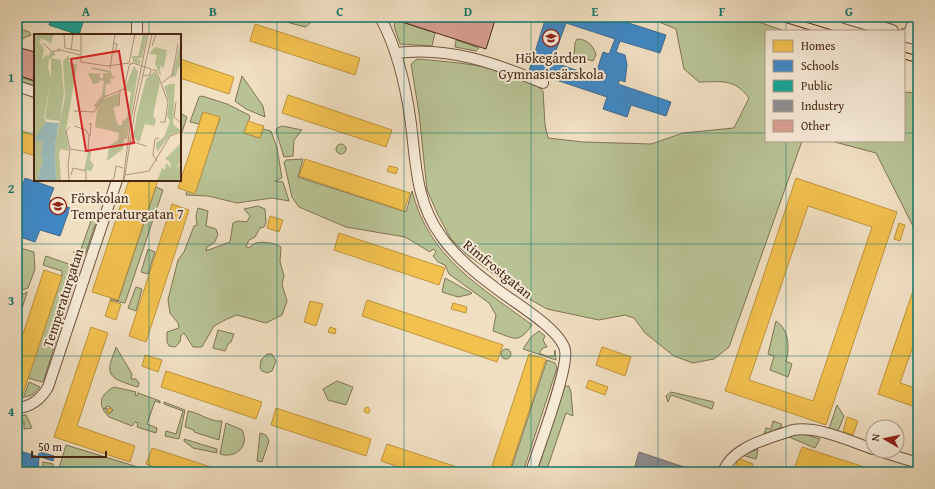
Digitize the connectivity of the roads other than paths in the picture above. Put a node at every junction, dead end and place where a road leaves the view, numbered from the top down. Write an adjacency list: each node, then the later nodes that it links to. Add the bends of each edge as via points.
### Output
1 (137, 17): 6 (street)
2 (380, 17): 8 (street, Rimfrostgatan)
3 (845, 17): 5 (street)
4 (915, 17): 7 (street)
5 (889, 30)
6 (137, 34)
7 (910, 36)
8 (396, 54): 9 (street, via 433,52 470,57 507,68); 17 (street, Rimfrostgatan, via 409,106 417,180 431,221 460,259 553,332 565,349 563,372)
9 (542, 83)
10 (17, 86): 11 (street)
11 (34, 92)
12 (117, 181): 13 (street, Temperaturgatan, via 48,387 33,403)
13 (17, 408)
14 (865, 446): 18 (street, via 825,433 793,430 741,451 730,458)
15 (905, 459): 16 (street)
16 (918, 463)
17 (531, 472)
18 (723, 472)

